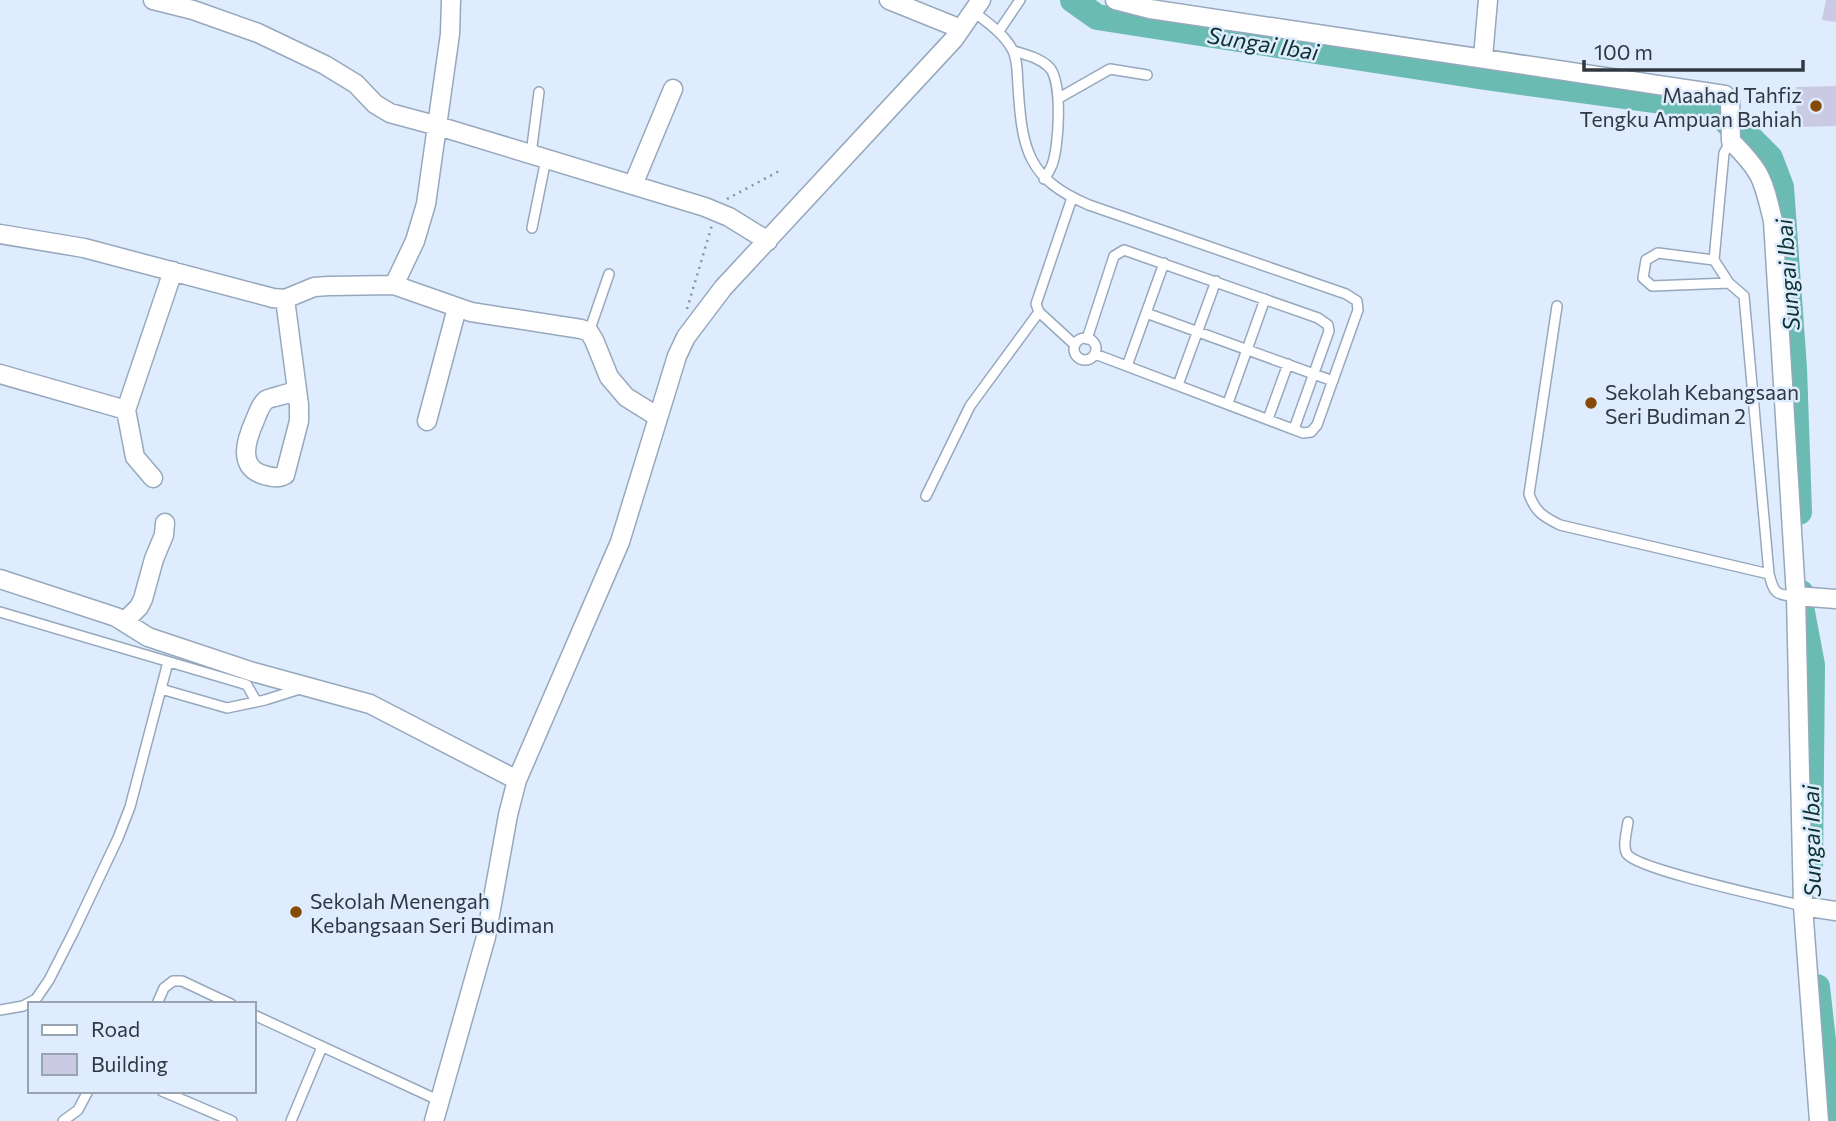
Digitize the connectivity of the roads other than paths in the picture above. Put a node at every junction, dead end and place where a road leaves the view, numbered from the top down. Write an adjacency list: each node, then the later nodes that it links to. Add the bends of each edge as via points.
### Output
1 (153, 0): 16 (street, via 258,33 356,83 390,113)
2 (451, 0): 16 (street)
3 (889, 0): 8 (street)
4 (1020, 0): 9 (lane)
5 (1115, 0): 11 (street, via 1150,9)
6 (1488, 0): 11 (street)
7 (978, 6): 8 (street); 9 (lane)
8 (961, 29): 24 (street)
9 (999, 31): 10 (lane)
10 (1014, 51): 15 (lane, via 1048,66 1055,75); 19 (lane, via 1020,124 1026,148)
11 (1483, 57): 17 (street, via 1725,95 1731,101)
12 (1147, 75): 15 (lane, via 1110,69)
13 (673, 89): 20 (street)
14 (539, 92): 18 (lane)
15 (1059, 98): 19 (lane, via 1053,163)
16 (438, 126): 18 (street); 31 (street, via 422,222)
17 (1730, 136): 25 (lane, via 1724,153); 62 (street, via 1763,180 1773,221)
18 (539, 157): 20 (street); 22 (lane)
19 (1044, 179): 21 (lane)
20 (633, 185): 24 (street, via 729,217)
21 (1072, 198): 36 (lane, via 1038,293); 48 (lane, via 1357,301 1358,310)
22 (532, 228)
23 (0, 234): 27 (street, via 84,248)
24 (768, 241): 53 (street, via 723,288 687,337)
25 (1714, 260): 30 (lane); 30 (lane, via 1658,253 1646,260 1643,278 1652,286)
26 (1164, 263): 29 (lane); 37 (lane); 40 (lane, via 1124,250 1114,256)
27 (173, 271): 32 (street); 52 (street)
28 (609, 274): 39 (lane)
29 (1216, 281): 33 (lane); 38 (lane)
30 (1729, 283): 60 (lane, via 1744,296)
31 (394, 285): 32 (street, via 314,287); 35 (street)
32 (285, 299): 50 (street)
33 (1265, 299): 42 (lane); 47 (lane, via 1318,317 1328,325)
34 (1557, 306): 60 (lane, via 1529,494 1533,507 1560,525)
35 (457, 308): 39 (street); 55 (street)
36 (1039, 312): 41 (lane); 58 (lane, via 970,406)
37 (1146, 313): 38 (lane); 45 (lane)
38 (1198, 331): 42 (lane); 49 (lane)
39 (589, 332): 53 (street, via 609,377 626,397)
40 (1087, 339): 41 (lane); 43 (lane, via 1095,344)
41 (1076, 345): 43 (lane, via 1081,359)
42 (1247, 349): 44 (lane); 51 (lane)
43 (1096, 354): 45 (lane)
44 (1288, 364): 47 (lane); 54 (lane)
45 (1126, 366): 49 (lane)
46 (0, 374): 52 (street)
47 (1314, 374): 48 (lane); 56 (lane)
48 (1333, 381): 56 (lane, via 1317,425 1311,432)
49 (1178, 385): 51 (lane)
50 (296, 390): 50 (street, via 299,421 288,471 278,478 261,474 253,469 245,444 261,406 269,398)
51 (1228, 403): 54 (lane)
52 (126, 410): 57 (street, via 135,457)
53 (658, 417): 71 (street, via 620,542)
54 (1268, 419): 56 (lane)
55 (427, 421)
56 (1294, 429)
57 (153, 478)
58 (926, 496)
59 (165, 523): 65 (street, via 143,599)
60 (1769, 574): 62 (lane, via 1773,590 1781,596)
61 (0, 579): 65 (street)
62 (1796, 596): 63 (street); 73 (street)
63 (1836, 600)
64 (0, 612): 66 (lane)
65 (125, 621): 67 (street, via 148,637)
66 (168, 662): 67 (lane); 69 (lane)
67 (250, 679): 68 (street); 70 (lane)
68 (304, 688): 70 (lane); 71 (street, via 370,704)
69 (161, 689): 70 (lane, via 227,708); 75 (lane, via 127,815 49,980)
70 (256, 701)
71 (517, 779): 84 (street, via 486,937)
72 (1628, 822): 73 (lane, via 1624,848 1632,859)
73 (1804, 906): 74 (street); 89 (street)
74 (1829, 910)
75 (30, 1002)
76 (158, 1002): 77 (lane, via 164,988 182,981)
77 (227, 1002)
78 (28, 1003): 79 (lane)
79 (0, 1010)
80 (256, 1016): 81 (lane)
81 (322, 1047): 84 (lane); 87 (lane)
82 (87, 1093): 85 (lane, via 78,1110)
83 (167, 1093): 86 (lane)
84 (440, 1101): 88 (street)
85 (63, 1121)
86 (232, 1121)
87 (291, 1121)
88 (434, 1121)
89 (1819, 1121)

